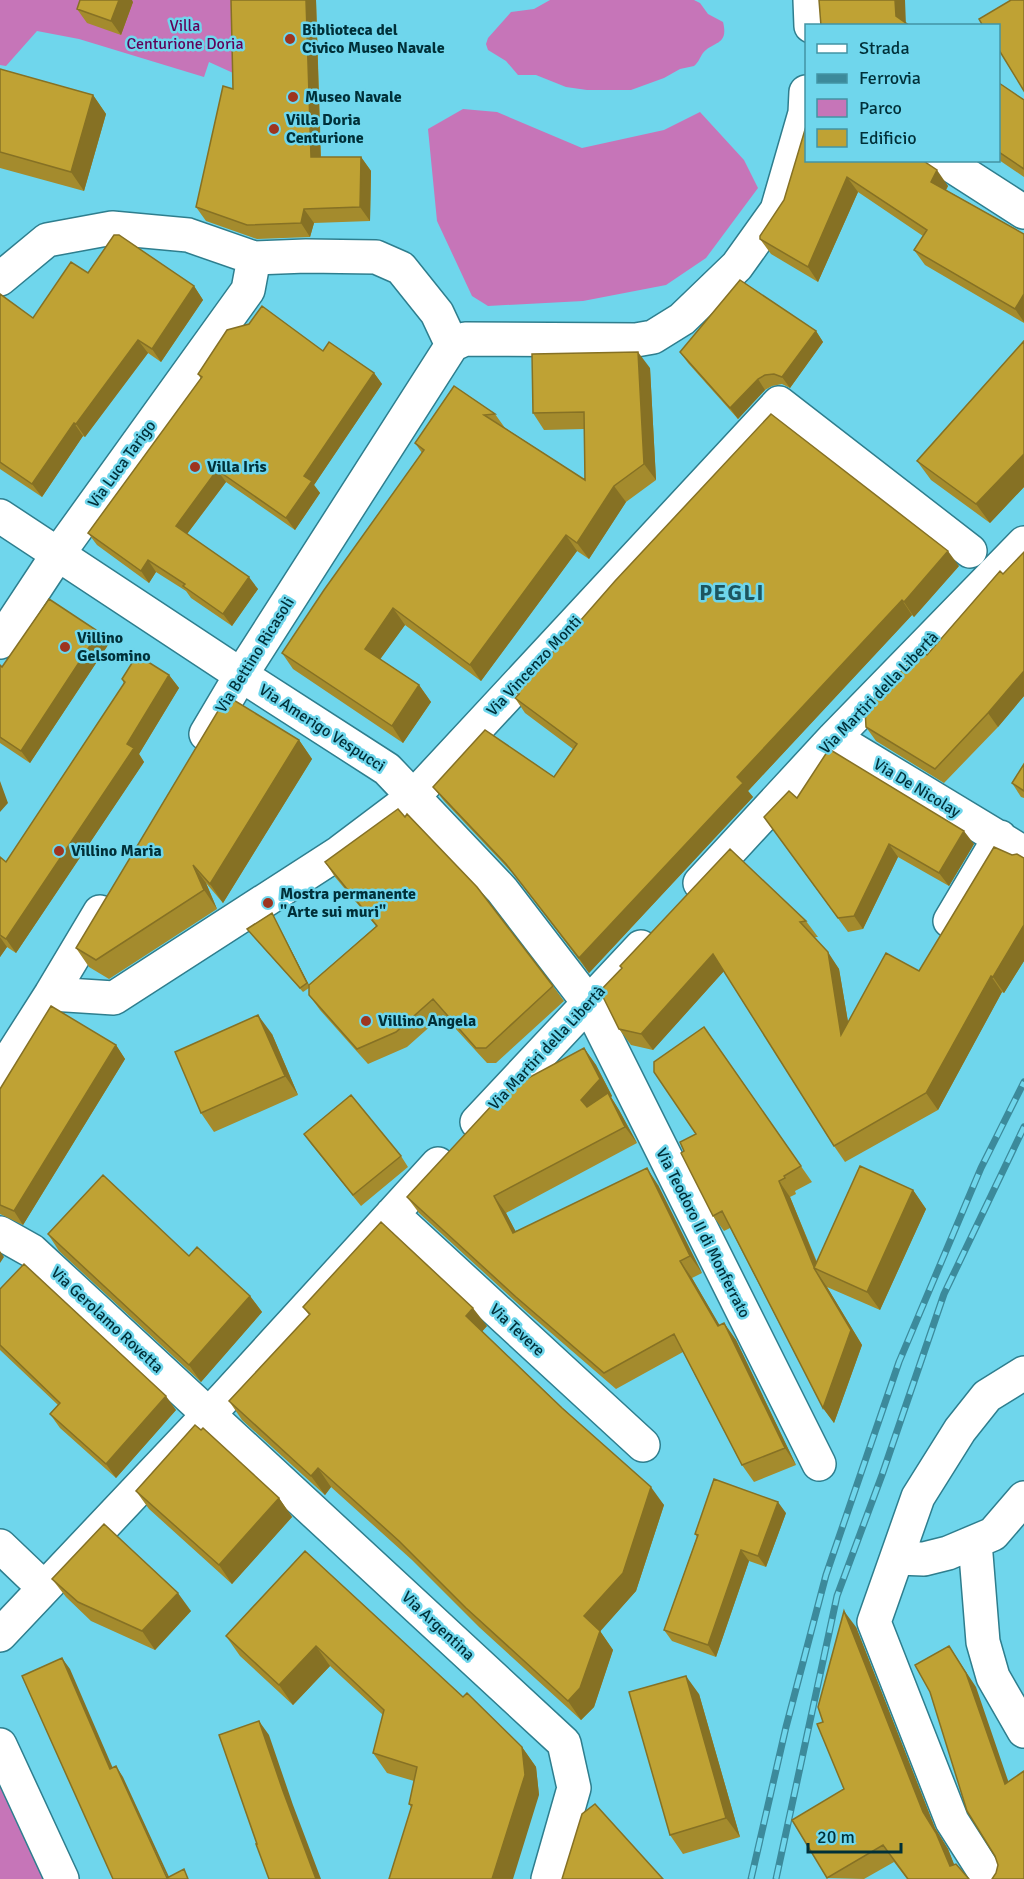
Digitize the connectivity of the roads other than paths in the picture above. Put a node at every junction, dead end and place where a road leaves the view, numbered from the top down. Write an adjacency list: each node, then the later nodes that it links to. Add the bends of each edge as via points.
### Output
1 (810, 0): 2 (street)
2 (811, 24)
3 (805, 110): 8 (street, via 777,210 736,266 682,319 653,337 636,340)
4 (945, 162): 5 (street)
5 (1024, 213)
6 (251, 274): 7 (street, via 188,235 112,228 47,240); 8 (street, via 306,256 376,257 401,268); 12 (street, Via Luca Tarigo)
7 (0, 279)
8 (458, 342): 14 (street, Via Bettino Ricasoli)
9 (0, 516): 12 (street, Via Amerigo Vespucci)
10 (1024, 543): 15 (street, Via Martiri della Libertà)
11 (970, 552): 17 (street, Via Vincenzo Monti, via 779,403)
12 (58, 554): 13 (street, Via Luca Tarigo); 14 (street, Via Amerigo Vespucci)
13 (0, 642)
14 (241, 675): 16 (street, Via Bettino Ricasoli); 17 (street, Via Amerigo Vespucci, via 387,769)
15 (834, 738): 18 (street, Via De Nicolay); 20 (street, Via Martiri della Libertà)
16 (193, 756)
17 (413, 797): 23 (street, Via Vincenzo Monti, via 340,852 114,998); 24 (street, Via Amerigo Vespucci, via 502,890)
18 (1012, 845): 22 (street, Via De Nicolay)
19 (114, 888): 23 (street)
20 (684, 901)
21 (660, 926): 24 (street, Via Martiri della Libertà)
22 (937, 942)
23 (51, 994): 25 (street)
24 (588, 1002): 26 (street, Via Martiri della Libertà); 31 (street, Via Teodoro II di Monferrato)
25 (0, 1074)
26 (392, 1214): 29 (street, Via Martiri della Libertà); 30 (street, Via Tevere)
27 (0, 1233): 29 (street, Via Gerolamo Rovetta, via 32,1251)
28 (1024, 1372): 35 (street, via 987,1396 960,1430 918,1497)
29 (209, 1414): 36 (street, Via Martiri della Libertà); 41 (street, Via Argentina, via 564,1743 574,1788)
30 (643, 1445)
31 (819, 1464)
32 (1024, 1498): 33 (street, via 993,1534)
33 (975, 1542): 35 (street, via 924,1559); 38 (street, via 983,1642 993,1677)
34 (0, 1546): 36 (street)
35 (897, 1558): 42 (street, via 874,1622 952,1821)
36 (44, 1588): 37 (street, Via Martiri della Libertà)
37 (0, 1635)
38 (1024, 1731)
39 (0, 1745): 40 (street)
40 (62, 1879)
41 (548, 1879)
42 (989, 1879)

